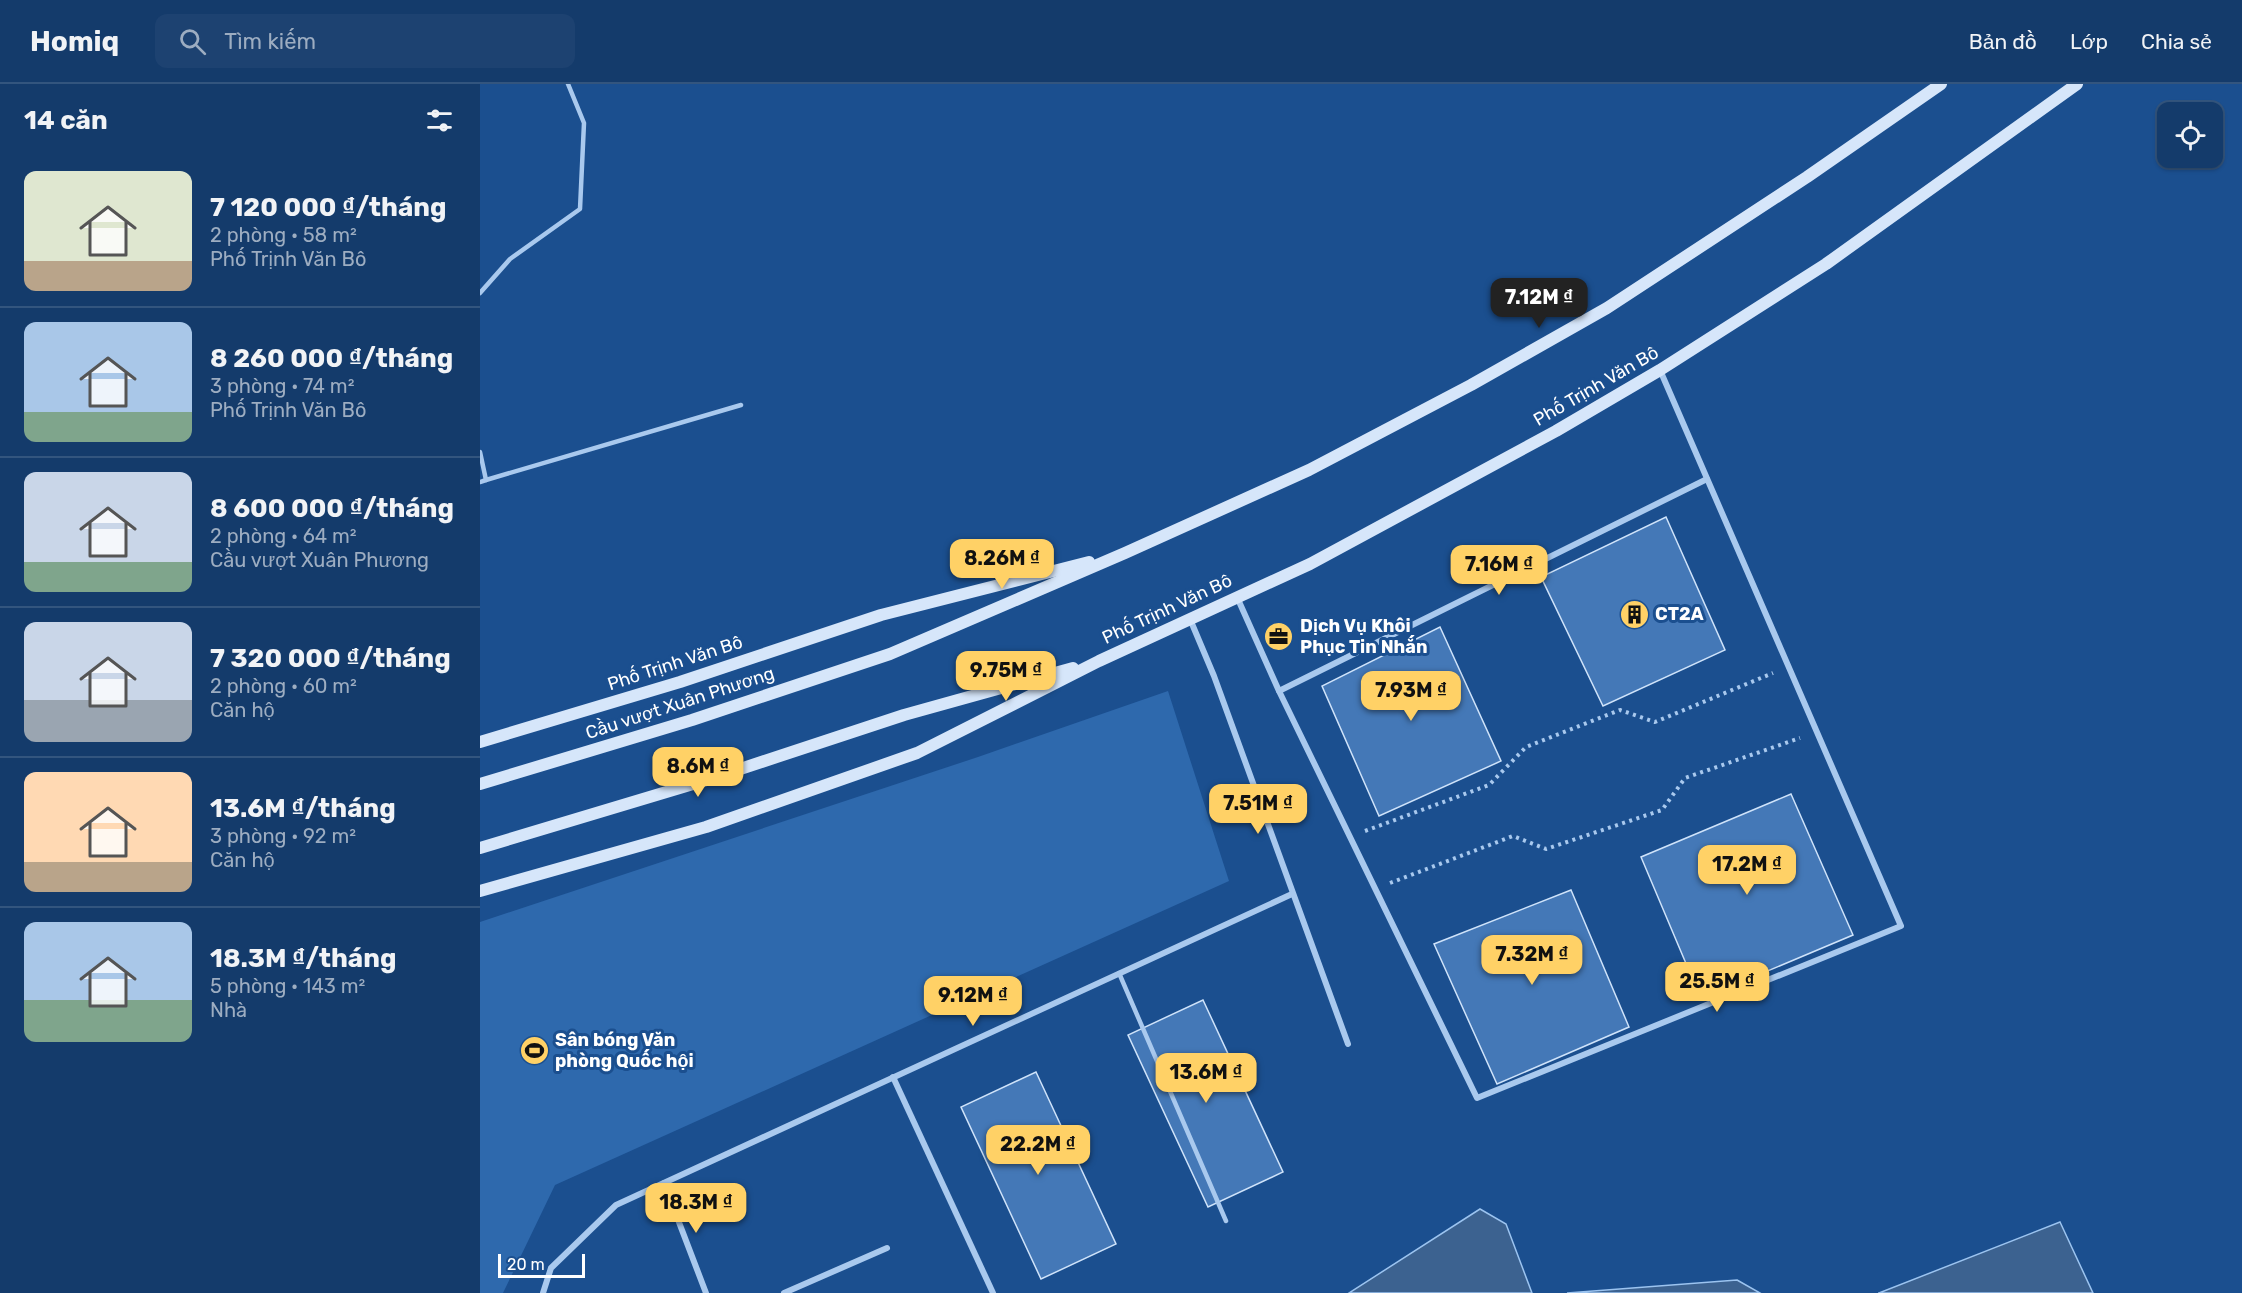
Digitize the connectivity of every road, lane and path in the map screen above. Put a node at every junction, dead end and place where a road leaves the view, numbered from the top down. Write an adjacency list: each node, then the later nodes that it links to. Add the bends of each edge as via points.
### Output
1 (568, 84): 4 (lane, via 584,123 580,209 510,259)
2 (1941, 84): 10 (main road, Phố Trịnh Văn Bô, via 1607,308 1309,470)
3 (2077, 84): 5 (main road, Phố Trịnh Văn Bô, via 1826,264)
4 (480, 293)
5 (1660, 370): 8 (street); 11 (main road, Phố Trịnh Văn Bô, via 1363,536)
6 (741, 405): 9 (lane)
7 (480, 452): 9 (lane)
8 (1707, 479): 15 (street); 16 (street)
9 (483, 481)
10 (1125, 553): 13 (main road, Phố Trịnh Văn Bô); 18 (main road, Phố Trịnh Văn Bô, via 881,615 680,682)
11 (1236, 597): 12 (main road, Phố Trịnh Văn Bô); 16 (street)
12 (1190, 618): 14 (main road, Phố Trịnh Văn Bô); 24 (street)
13 (890, 654): 19 (main road, Cầu vượt Xuân Phương, via 692,720)
14 (1099, 661): 21 (main road, Phố Trịnh Văn Bô, via 904,715); 23 (main road, Phố Trịnh Văn Bô, via 917,753 706,827)
15 (1788, 666): 17 (street); 20 (path, via 1655,722 1620,710 1526,747 1489,785)
16 (1279, 691): 20 (street)
17 (1817, 732): 22 (path, via 1685,778 1662,810 1546,849 1513,836); 22 (street, via 1901,926 1477,1098)
18 (480, 742)
19 (480, 784)
20 (1350, 837): 22 (street)
21 (480, 848)
22 (1376, 889)
23 (480, 891)
24 (1292, 894): 25 (street); 26 (street)
25 (1119, 973): 27 (street); 29 (lane)
26 (1348, 1044)
27 (894, 1077): 28 (street); 34 (street)
28 (664, 1183): 31 (street, via 616,1205 551,1268); 32 (street)
29 (1226, 1221)
30 (887, 1248): 33 (street)
31 (543, 1293)
32 (706, 1293)
33 (784, 1293)
34 (993, 1293)

